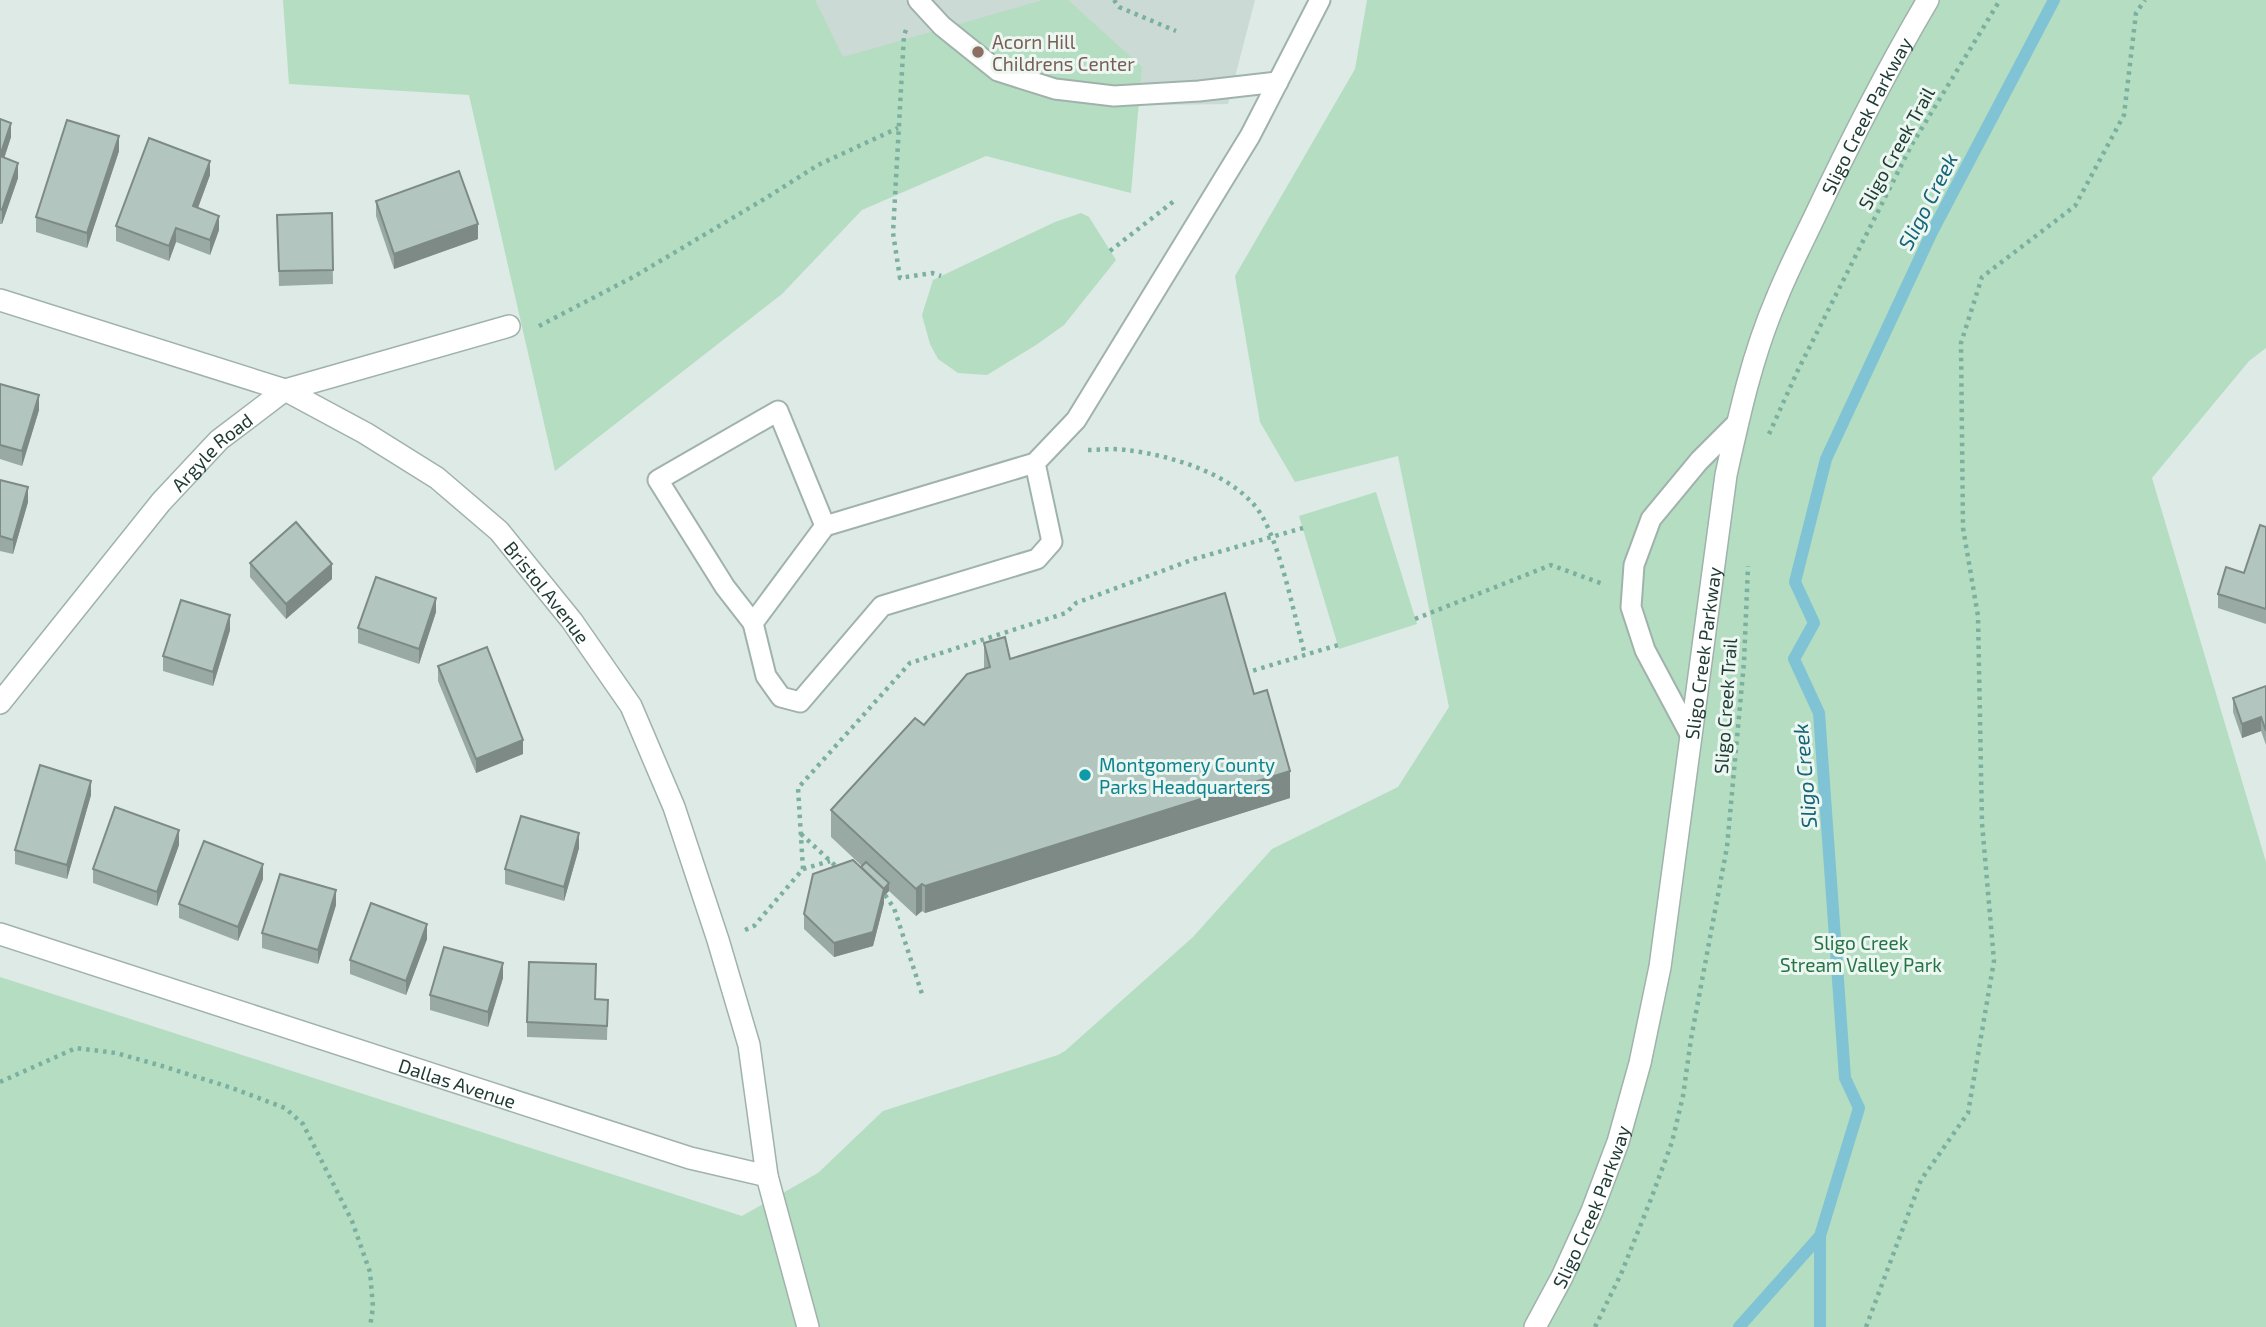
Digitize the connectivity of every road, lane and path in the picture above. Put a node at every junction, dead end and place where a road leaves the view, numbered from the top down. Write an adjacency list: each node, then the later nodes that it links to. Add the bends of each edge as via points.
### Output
1 (919, 0): 8 (lane, via 942,26 998,71 1055,89 1114,96); 9 (path, via 904,35)
2 (1114, 0): 7 (path, via 1119,7)
3 (1320, 0): 8 (lane)
4 (1928, 0): 14 (street, Sligo Creek Parkway, via 1846,152 1775,301)
5 (2000, 0): 15 (path, Sligo Creek Trail, via 1911,146)
6 (2145, 0): 46 (path, via 2136,13 2124,115 2106,149 2075,206 1982,277 1962,343 1963,528 1978,616 1982,823 1994,961 1968,1112 1921,1180)
7 (1176, 31)
8 (1278, 82): 16 (lane, via 1250,136 1076,420)
9 (898, 128): 10 (path, via 893,233 900,278); 12 (path, via 818,165 558,317 509,339)
10 (941, 276)
11 (0, 300): 13 (street, Bristol Avenue)
12 (509, 326): 13 (street, Argyle Road)
13 (285, 390): 30 (street, Argyle Road, via 219,440 161,502); 38 (street, Bristol Avenue, via 437,478 499,531 572,621 631,706 674,807)
14 (1737, 423): 22 (lane, via 1651,519 1634,565); 31 (street, Sligo Creek Parkway)
15 (1768, 437)
16 (1059, 438): 17 (lane); 20 (path, via 1075,448 1125,449 1207,471 1242,492 1262,516)
17 (1035, 463): 18 (lane); 24 (lane, via 1052,542 1037,559 882,606 800,702 781,697 766,676)
18 (825, 526): 24 (lane); 24 (lane, via 778,411 658,480 725,587)
19 (1303, 528): 20 (path)
20 (1271, 538): 25 (path, via 1194,559 1076,603 1066,613); 28 (path)
21 (1748, 559): 45 (path, Sligo Creek Trail, via 1727,848 1683,1096 1651,1199)
22 (1632, 595): 23 (path, via 1552,565); 31 (lane, via 1631,607 1644,650)
23 (1415, 619)
24 (754, 622)
25 (984, 639): 27 (path); 32 (path, via 910,663 798,788)
26 (1338, 645): 28 (path)
27 (987, 649)
28 (1305, 655): 29 (path)
29 (1241, 674)
30 (0, 703)
31 (1691, 736): 44 (street, Sligo Creek Parkway, via 1660,967 1640,1063 1596,1199)
32 (801, 834): 33 (path); 34 (path)
33 (830, 861): 34 (path); 35 (path)
34 (803, 869): 38 (path, via 754,926)
35 (847, 876)
36 (885, 895): 39 (path, via 894,908)
37 (0, 934): 41 (street, Dallas Avenue, via 690,1158)
38 (718, 940): 41 (street, Bristol Avenue, via 749,1045)
39 (923, 997)
40 (0, 1082): 42 (path, via 76,1048 162,1066 285,1108 303,1124 352,1221 370,1272)
41 (767, 1176): 43 (street)
42 (370, 1327)
43 (808, 1327)
44 (1535, 1327)
45 (1595, 1327)
46 (1866, 1327)

